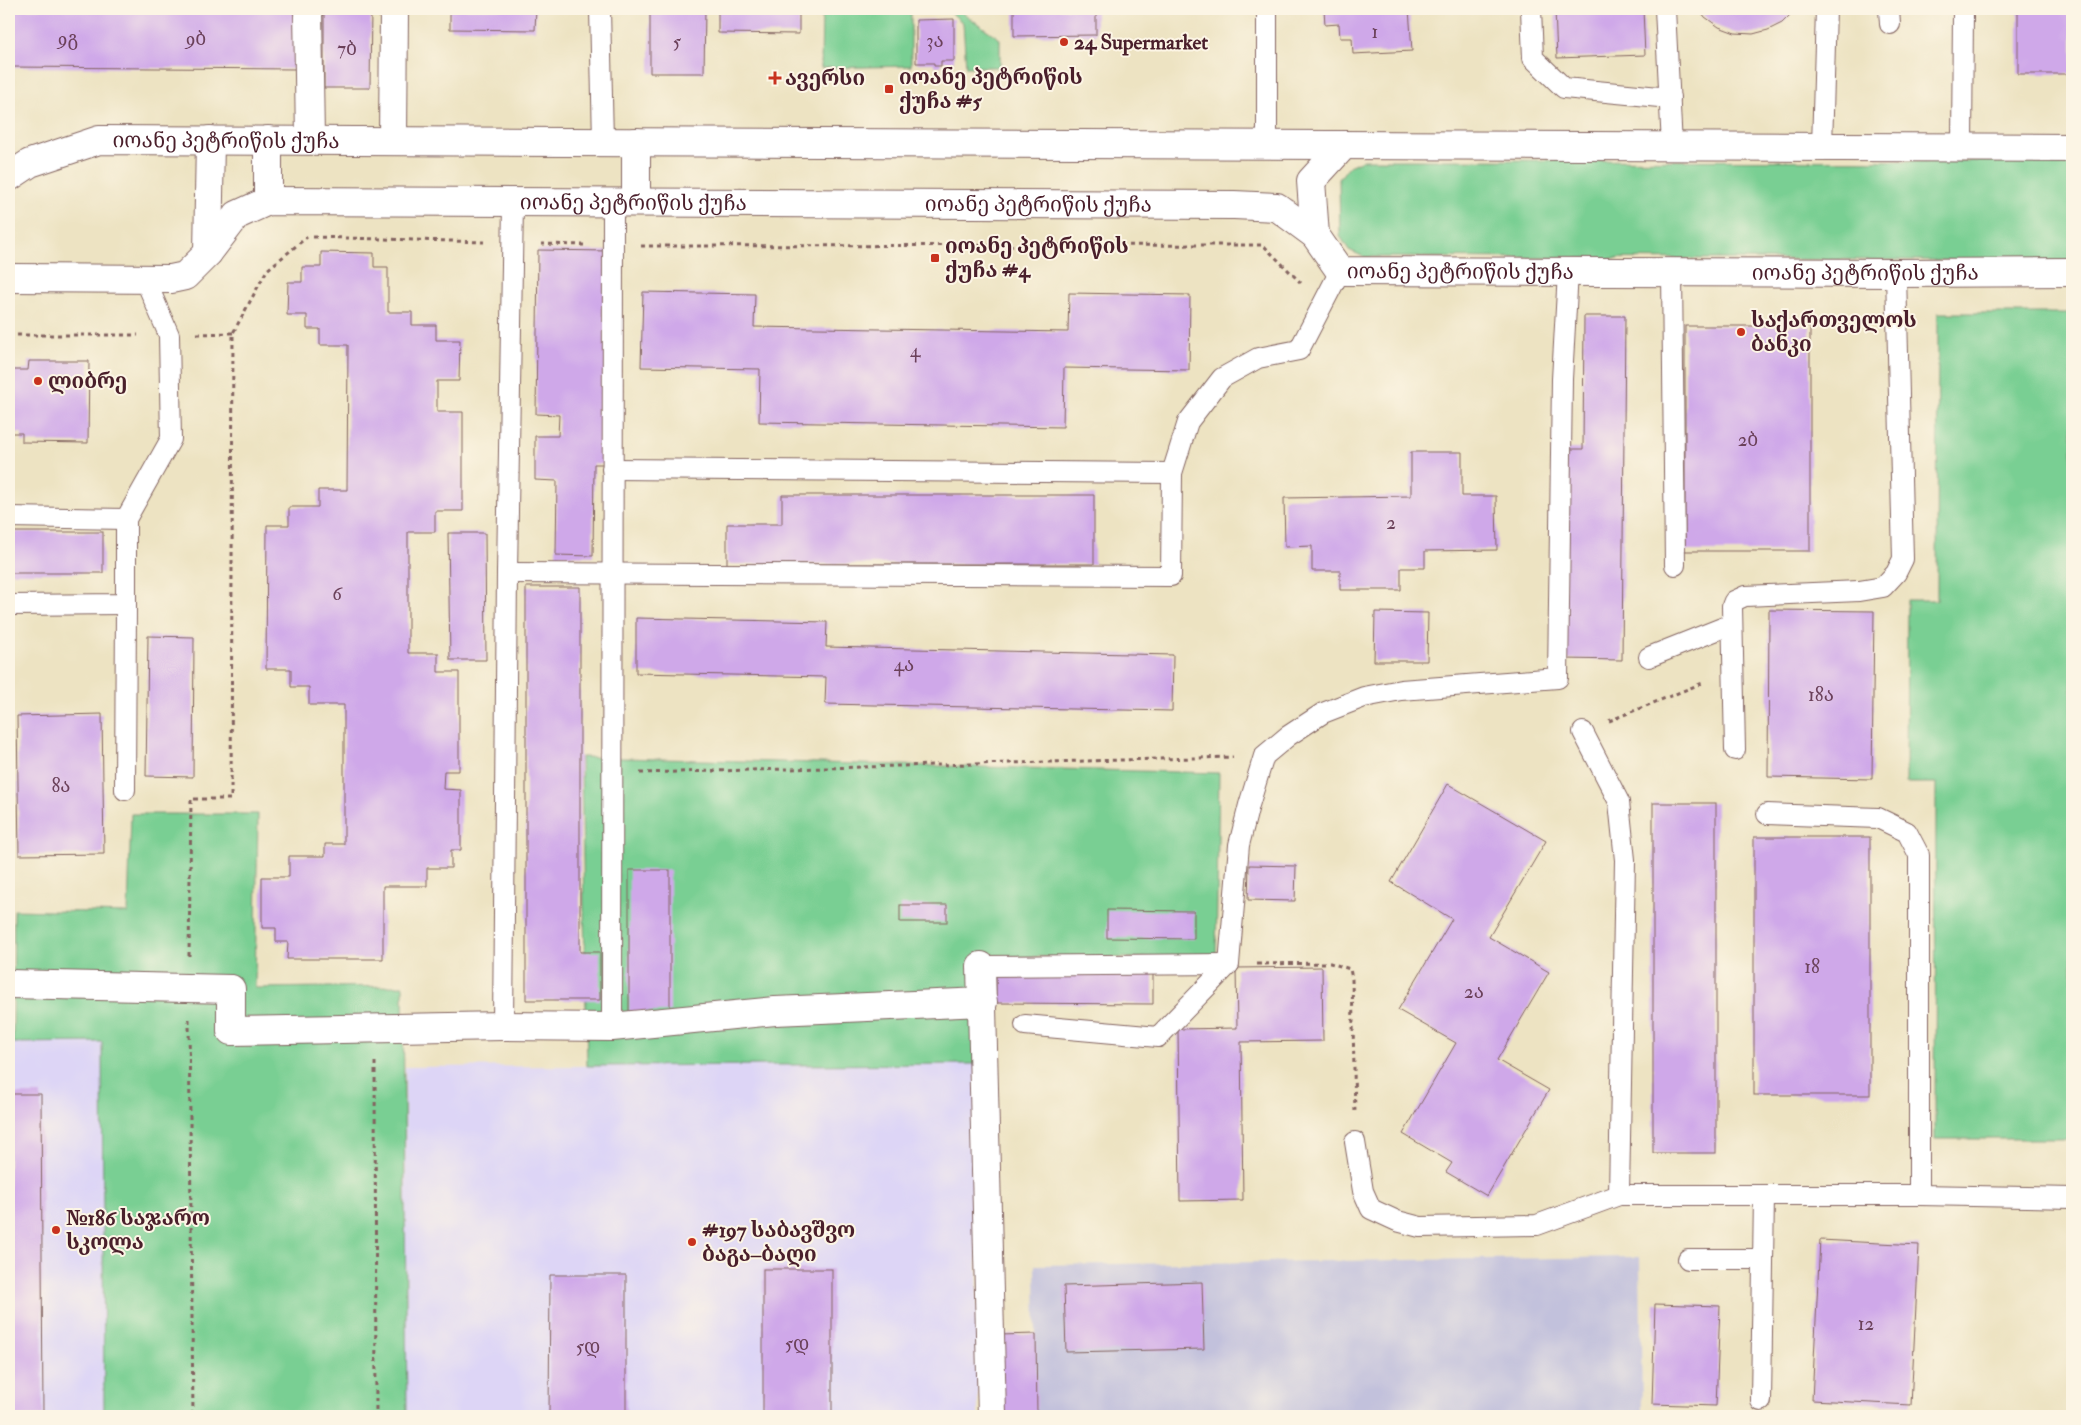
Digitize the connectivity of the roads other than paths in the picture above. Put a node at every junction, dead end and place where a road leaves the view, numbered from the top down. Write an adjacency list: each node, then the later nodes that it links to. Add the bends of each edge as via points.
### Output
1 (308, 9): 12 (street)
2 (394, 9): 13 (street)
3 (600, 9): 14 (lane)
4 (1267, 9): 16 (lane)
5 (1531, 9): 9 (lane, via 1533,58 1564,88)
6 (1665, 9): 9 (lane)
7 (1826, 9): 19 (lane)
8 (1963, 9): 20 (lane)
9 (1670, 98): 18 (lane)
10 (210, 140): 11 (street, იოანე პეტრიწის ქუჩა); 22 (street, იოანე პეტრიწის ქუჩა, via 99,140 30,163); 27 (street)
11 (268, 140): 12 (street, იოანე პეტრიწის ქუჩა); 23 (street)
12 (310, 140): 13 (street, იოანე პეტრიწის ქუჩა)
13 (394, 141): 14 (street, იოანე პეტრიწის ქუჩა)
14 (603, 141): 15 (street, იოანე პეტრიწის ქუჩა)
15 (636, 142): 16 (street, იოანე პეტრიწის ქუჩა); 24 (street)
16 (1267, 144): 17 (street, იოანე პეტრიწის ქუჩა)
17 (1344, 145): 18 (street, იოანე პეტრიწის ქუჩა); 26 (street, via 1311,181)
18 (1672, 146): 19 (street, იოანე პეტრიწის ქუჩა)
19 (1822, 147): 20 (street, იოანე პეტრიწის ქუჩა)
20 (1962, 147): 21 (street, იოანე პეტრიწის ქუჩა)
21 (2072, 148)
22 (9, 177)
23 (268, 201): 25 (street, იოანე პეტრიწის ქუჩა); 27 (street, იოანე პეტრიწის ქუჩა, via 237,215)
24 (624, 201): 25 (street, იოანე პეტრიწის ქუჩა); 26 (street, იოანე პეტრიწის ქუჩა, via 1242,205 1277,207); 35 (lane)
25 (513, 203): 40 (lane)
26 (1315, 235): 28 (street, იოანე პეტრიწის ქუჩა)
27 (208, 253): 34 (street, იოანე პეტრიწის ქუჩა, via 185,276)
28 (1340, 271): 29 (street, იოანე პეტრიწის ქუჩა); 36 (lane, via 1299,350 1258,358 1222,378 1188,422)
29 (1568, 272): 30 (street, იოანე პეტრიწის ქუჩა); 50 (lane, via 1562,389 1558,678 1401,690 1364,698 1323,713 1264,756 1239,845)
30 (1672, 272): 32 (street, იოანე პეტრიწის ქუჩა); 39 (lane)
31 (2072, 272): 32 (street, იოანე პეტრიწის ქუჩა)
32 (1896, 273): 44 (lane, via 1903,559 1883,587 1739,598 1732,606)
33 (9, 278): 34 (street, იოანე პეტრიწის ქუჩა)
34 (146, 279): 38 (lane, via 169,335 171,439)
35 (612, 469): 36 (lane); 41 (lane)
36 (1172, 473): 41 (lane, via 1171,576)
37 (9, 517): 38 (lane)
38 (126, 519): 42 (lane)
39 (1675, 565)
40 (507, 573): 41 (lane); 55 (lane)
41 (612, 574): 56 (lane)
42 (126, 604): 43 (lane); 48 (lane)
43 (9, 606)
44 (1732, 624): 45 (lane); 47 (lane)
45 (1649, 657)
46 (1583, 732): 58 (lane, via 1619,802 1625,860)
47 (1735, 750)
48 (125, 790)
49 (1767, 814): 60 (lane, via 1878,818 1907,832 1918,855)
50 (1228, 964): 51 (lane); 54 (lane, via 1158,1037)
51 (982, 966): 53 (street)
52 (9, 984): 55 (street, via 231,989 231,1031)
53 (983, 1002): 56 (street, via 775,1011); 65 (street)
54 (1024, 1025)
55 (503, 1026): 56 (street)
56 (612, 1027)
57 (1356, 1142): 58 (lane, via 1363,1191 1371,1209 1397,1222 1420,1227 1537,1225)
58 (1619, 1195): 59 (lane)
59 (1764, 1195): 60 (lane); 63 (lane)
60 (1920, 1195): 61 (lane)
61 (2072, 1198)
62 (1688, 1259): 63 (lane)
63 (1763, 1259): 64 (lane)
64 (1761, 1401)
65 (992, 1416)

